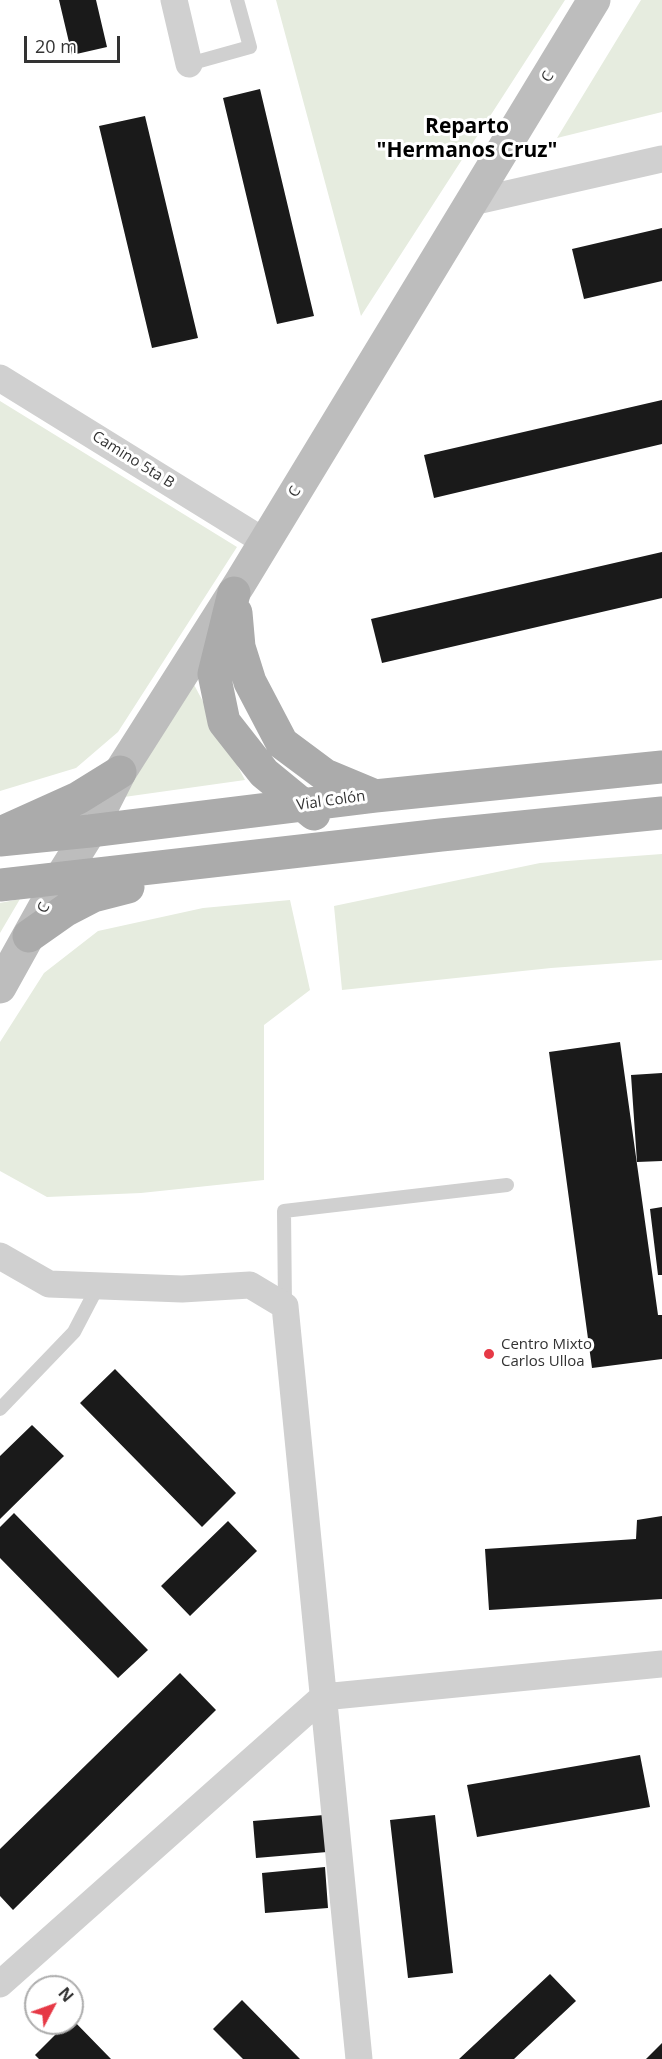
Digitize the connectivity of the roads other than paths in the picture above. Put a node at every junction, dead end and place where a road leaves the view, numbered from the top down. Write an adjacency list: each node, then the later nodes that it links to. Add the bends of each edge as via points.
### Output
1 (174, 0): 4 (street)
2 (237, 0): 4 (lane, via 250,47)
3 (594, 0): 6 (street, C)
4 (189, 64)
5 (662, 159): 6 (street)
6 (472, 202): 8 (street, C)
7 (0, 378): 8 (street, Camino 5ta B)
8 (265, 542): 9 (street, C)
9 (234, 593): 11 (street, C); 12 (main road, via 239,647 250,682 282,743 325,776); 13 (main road, via 214,674 224,722 264,773)
10 (662, 767): 12 (main road, Vial Colón)
11 (120, 771): 15 (street, C); 16 (main road, via 78,798)
12 (375, 796): 13 (main road, Vial Colón)
13 (304, 805): 15 (main road, Vial Colón); 18 (main road)
14 (662, 813): 18 (main road)
15 (90, 831): 17 (main road, Vial Colón); 20 (street, C)
16 (0, 832)
17 (0, 840)
18 (348, 845): 19 (main road)
19 (232, 859): 20 (main road); 22 (main road, via 93,896)
20 (60, 879): 21 (main road); 22 (street, C)
21 (0, 885)
22 (29, 936): 23 (street, C)
23 (0, 987)
24 (507, 1185): 27 (lane, via 284,1211)
25 (0, 1256): 26 (street, via 49,1284)
26 (98, 1286): 27 (street, via 182,1289 250,1285); 28 (lane, via 74,1332)
27 (285, 1306): 30 (street)
28 (0, 1408)
29 (662, 1664): 30 (street)
30 (323, 1697): 31 (street); 32 (street)
31 (0, 1984)
32 (359, 2059)

